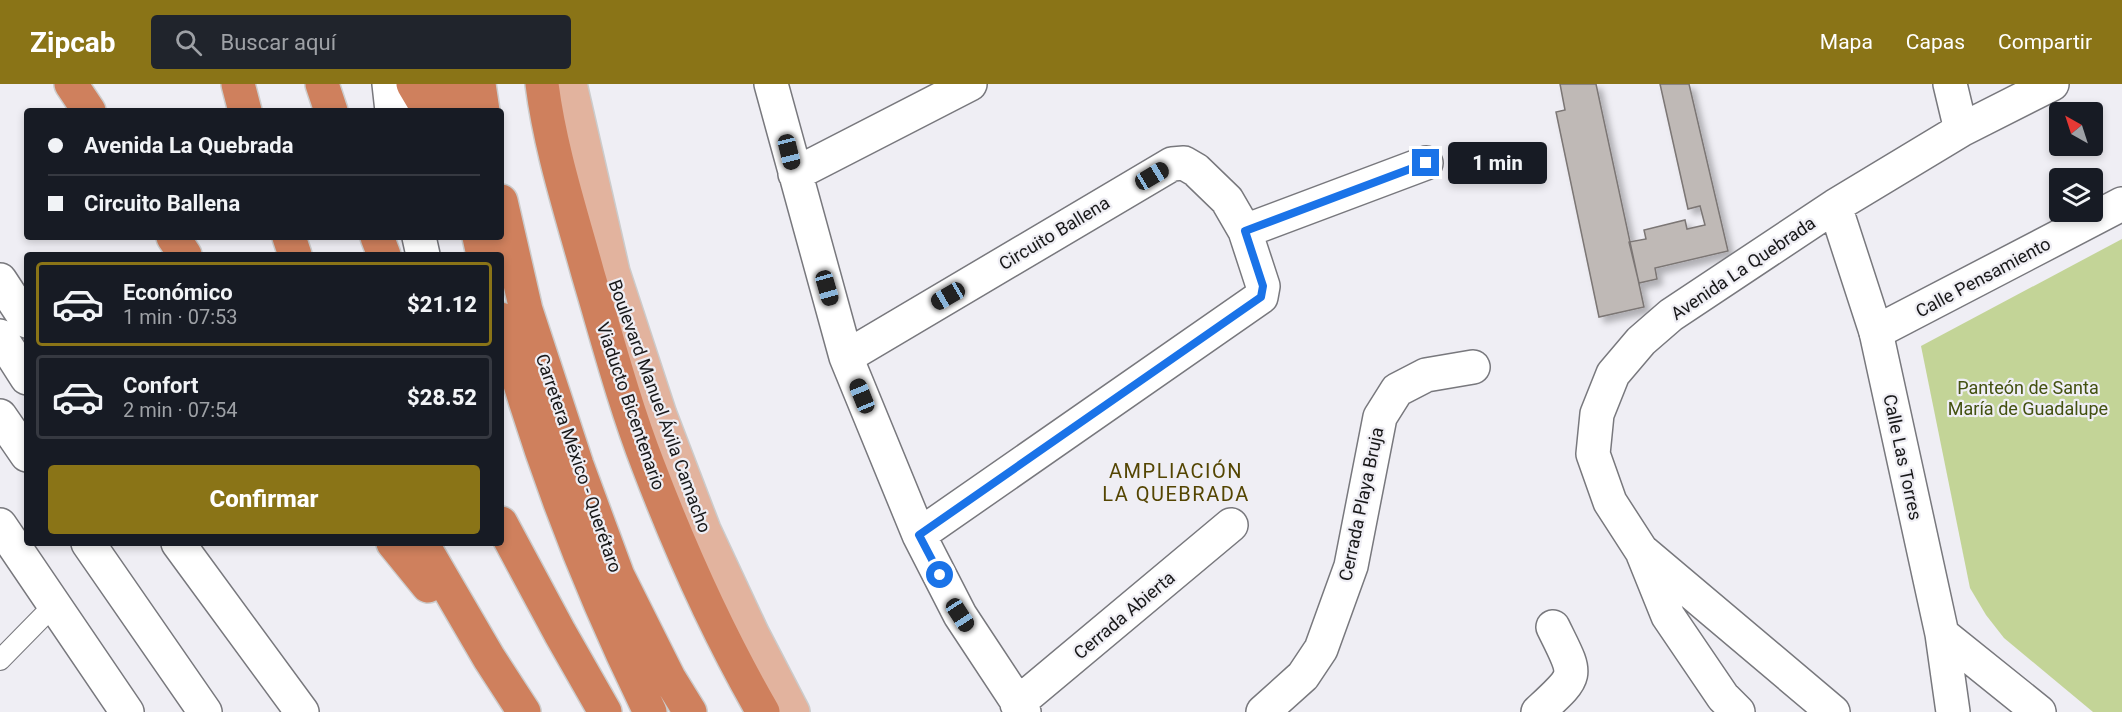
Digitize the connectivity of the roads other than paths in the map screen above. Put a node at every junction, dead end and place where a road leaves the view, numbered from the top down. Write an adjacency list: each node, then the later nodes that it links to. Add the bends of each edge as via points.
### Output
1 (71, 84): 14 (highway)
2 (238, 84): 15 (highway)
3 (322, 84): 16 (highway)
4 (389, 84): 17 (street)
5 (413, 84): 18 (highway)
6 (447, 84): 19 (highway)
7 (478, 84): 20 (highway)
8 (542, 84): 60 (highway, Viaducto Bicentenario, via 545,111 580,243 615,368 648,464 698,586)
9 (570, 84): 61 (main road, Boulevard Manuel Ávila Camacho, via 613,272 660,415 704,530)
10 (771, 84): 23 (street)
11 (970, 84): 23 (street)
12 (1950, 84): 21 (street)
13 (2052, 84): 21 (street, Avenida La Quebrada)
14 (87, 108)
15 (244, 108)
16 (330, 108)
17 (392, 108)
18 (427, 108)
19 (451, 108)
20 (482, 108)
21 (1961, 130): 25 (street, Avenida La Quebrada)
22 (1426, 163): 27 (street)
23 (795, 174): 33 (street)
24 (2122, 204): 31 (street, Calle Pensamiento)
25 (1835, 206): 31 (street, Calle Las Torres); 46 (street, Avenida La Quebrada, via 1671,315 1641,341 1613,374 1598,414 1593,454 1610,502)
26 (504, 214): 59 (highway, Carretera México - Querétaro, via 526,310 618,576)
27 (1245, 231): 33 (street, Circuito Ballena, via 1227,200 1196,170 1184,163 1172,164); 41 (street, Circuito Ballena, via 1263,286 1261,297)
28 (0, 280): 29 (street)
29 (24, 316)
30 (504, 330): 58 (highway, via 565,517)
31 (1876, 333): 49 (street, Calle Las Torres)
32 (0, 336): 35 (street)
33 (846, 357): 41 (street)
34 (1473, 367): 62 (street, Cerrada Playa Bruja, via 1426,375 1397,390 1380,417 1351,566 1321,649 1303,676)
35 (24, 373)
36 (0, 416): 37 (street)
37 (24, 451)
38 (0, 525): 47 (street)
39 (1231, 525): 52 (street, Cerrada Abierta)
40 (504, 529): 57 (highway)
41 (919, 535): 52 (street, via 960,615)
42 (90, 546): 54 (street)
43 (180, 546): 55 (street)
44 (396, 546): 50 (highway)
45 (424, 546): 50 (highway)
46 (1641, 550): 64 (street, Avenida La Quebrada, via 1668,616); 65 (street, Avenida La Quebrada)
47 (54, 605): 51 (lane); 53 (street)
48 (1553, 627): 63 (street, via 1571,664 1572,675)
49 (1942, 634): 66 (street, Calle Las Torres); 67 (street)
50 (489, 658): 56 (highway)
51 (0, 660)
52 (1021, 708)
53 (127, 712)
54 (205, 712)
55 (302, 712)
56 (524, 712)
57 (605, 712)
58 (650, 712)
59 (690, 712)
60 (763, 712)
61 (793, 712)
62 (1263, 712)
63 (1538, 712)
64 (1738, 712)
65 (1833, 712)
66 (1953, 712)
67 (2040, 712)

